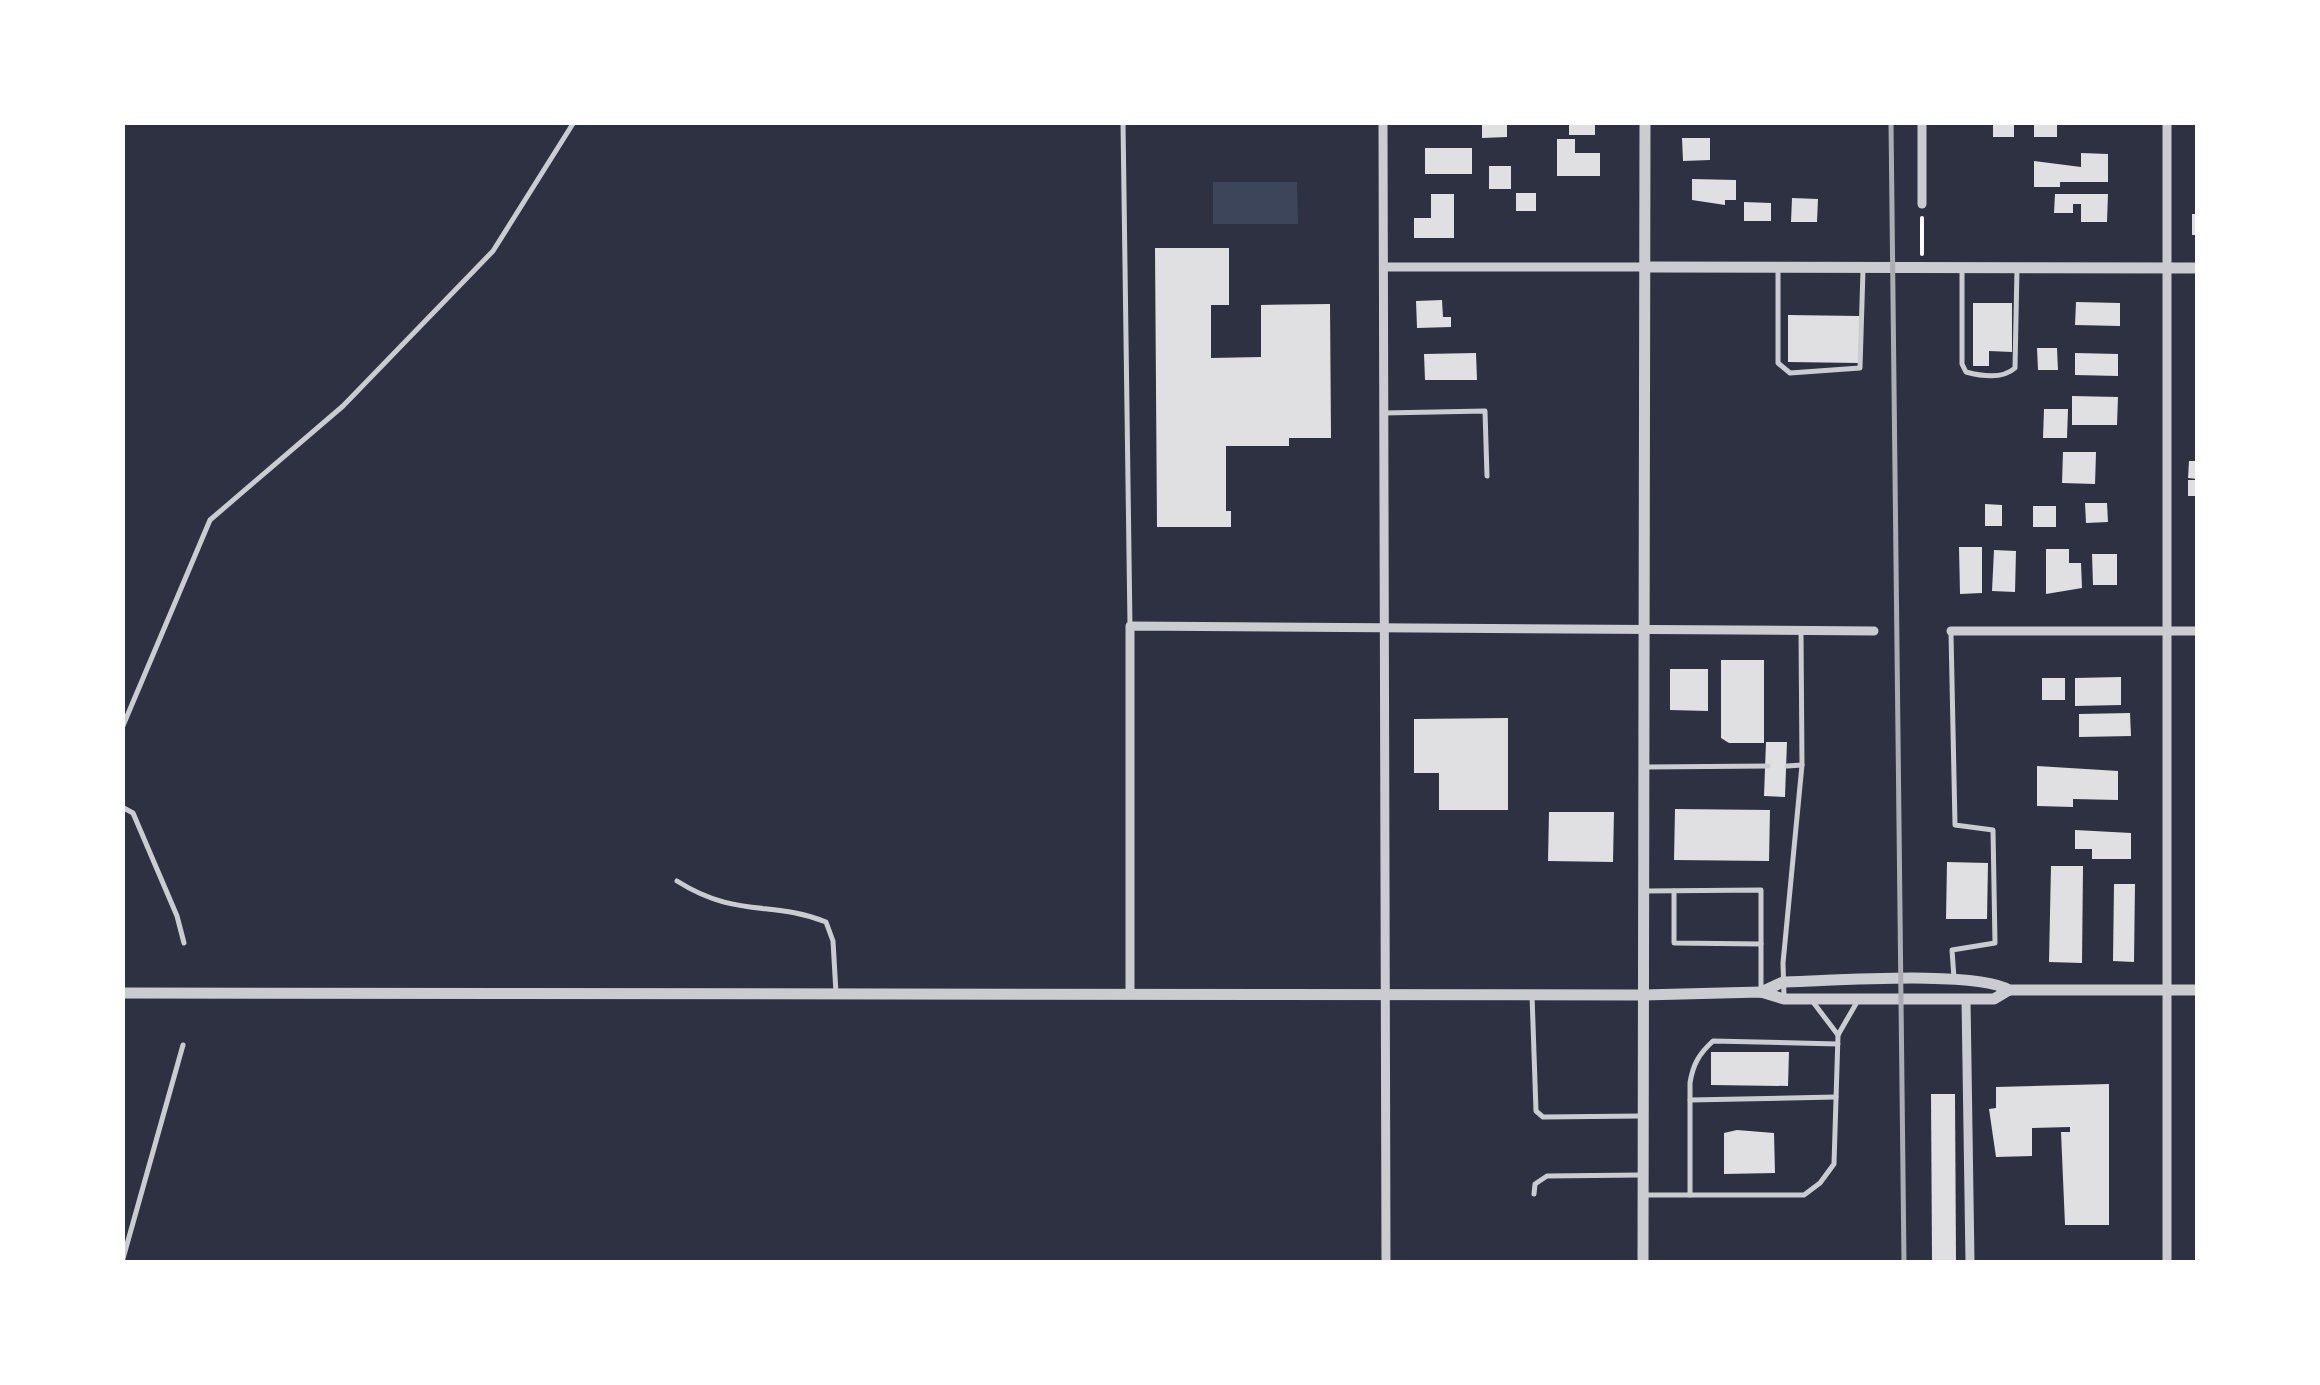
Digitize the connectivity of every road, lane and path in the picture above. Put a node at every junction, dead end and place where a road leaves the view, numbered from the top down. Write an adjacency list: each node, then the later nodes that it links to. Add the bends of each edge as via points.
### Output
1 (574, 122): 27 (lane, via 494,251 342,406 210,520)
2 (1123, 122): 19 (lane)
3 (1383, 122): 9 (street)
4 (1645, 122): 8 (street)
5 (1922, 122): 7 (street)
6 (2168, 122): 15 (street)
7 (1922, 204): 12 (path)
8 (1646, 267): 9 (street); 10 (street); 21 (street)
9 (1384, 268): 17 (street)
10 (1778, 268): 11 (street); 11 (lane, via 1778,363 1790,373 1860,368)
11 (1863, 268): 12 (street)
12 (1922, 268): 13 (street)
13 (1962, 268): 14 (street); 14 (lane, via 1962,364 1977,375 2016,368)
14 (2017, 268): 15 (street)
15 (2167, 268): 16 (street); 26 (street)
16 (2198, 268)
17 (1384, 413): 18 (lane, via 1486,412); 20 (street)
18 (1487, 476)
19 (1130, 626): 20 (street); 43 (street)
20 (1385, 628): 21 (street); 47 (street)
21 (1645, 630): 23 (street); 31 (street)
22 (2198, 630): 26 (street)
23 (1801, 631): 24 (street); 30 (lane)
24 (1874, 631)
25 (1951, 631): 26 (street); 38 (lane, via 1955,824 1993,830 1995,942 1952,950)
26 (2167, 631): 41 (street)
27 (122, 728)
28 (1768, 766): 31 (lane)
29 (1787, 766): 30 (lane)
30 (1802, 766): 39 (lane)
31 (1644, 767): 35 (street)
32 (122, 807): 36 (lane, via 133,814)
33 (677, 880): 45 (lane, via 725,906 826,922 834,941)
34 (1674, 891): 35 (lane); 37 (lane, via 1674,943); 37 (lane, via 1762,890)
35 (1644, 892): 49 (street)
36 (184, 944)
37 (1761, 944): 44 (lane)
38 (1954, 981): 39 (street); 40 (street, via 1995,981)
39 (1783, 982): 44 (street); 50 (lane)
40 (2010, 990): 41 (street); 53 (street, via 1994,999)
41 (2167, 990): 42 (street); 68 (street)
42 (2198, 990)
43 (1130, 992): 45 (street); 47 (street)
44 (1761, 992): 49 (street); 50 (street)
45 (836, 993): 46 (street)
46 (122, 994)
47 (1386, 996): 48 (street); 65 (street)
48 (1532, 996): 49 (street); 59 (lane, via 1536,1111)
49 (1643, 996): 59 (street)
50 (1784, 999): 51 (street)
51 (1811, 999): 52 (street); 54 (lane)
52 (1858, 999): 53 (street); 54 (lane)
53 (1966, 999): 67 (street)
54 (1838, 1034): 55 (lane)
55 (1838, 1044): 57 (lane); 58 (lane, via 1713,1041 1692,1066)
56 (184, 1045): 64 (lane)
57 (1836, 1098): 58 (lane); 63 (lane, via 1834,1164 1804,1195)
58 (1690, 1100): 63 (lane)
59 (1643, 1116): 60 (street)
60 (1643, 1175): 61 (lane, via 1546,1176); 62 (street)
61 (1534, 1194)
62 (1643, 1195): 63 (lane); 66 (street)
63 (1690, 1195)
64 (122, 1262)
65 (1386, 1262)
66 (1643, 1262)
67 (1970, 1262)
68 (2167, 1262)

